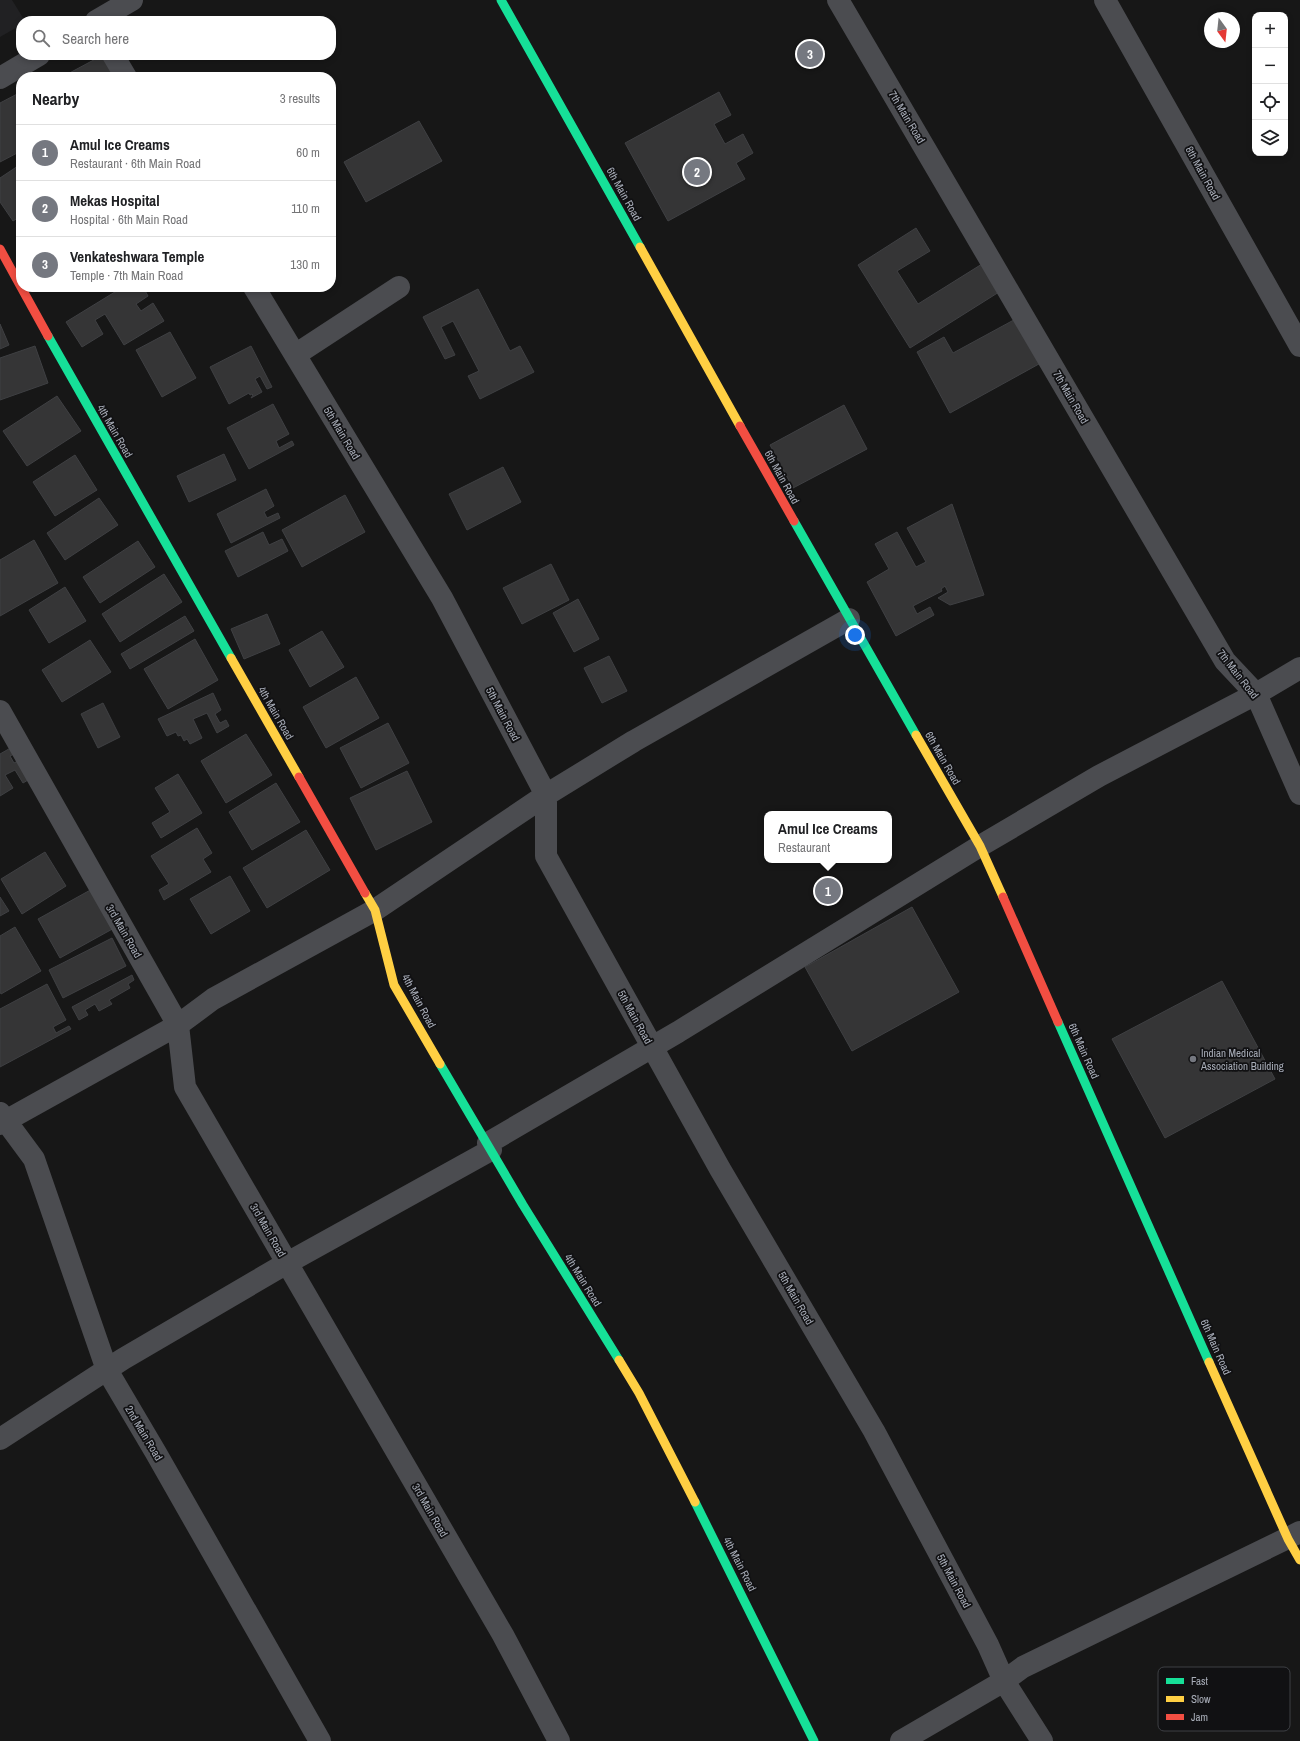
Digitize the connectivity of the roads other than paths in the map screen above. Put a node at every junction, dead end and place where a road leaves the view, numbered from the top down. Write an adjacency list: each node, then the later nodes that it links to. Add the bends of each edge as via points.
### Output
1 (132, 0): 5 (street)
2 (500, 0): 17 (street, 6th Main Road)
3 (838, 0): 19 (street, 7th Main Road, via 1225,661)
4 (1106, 0): 15 (street, 8th Main Road)
5 (105, 16)
6 (30, 60): 9 (street)
7 (116, 60): 8 (street)
8 (123, 72)
9 (0, 78)
10 (0, 249): 11 (street, 4th Main Road)
11 (16, 279)
12 (399, 287): 16 (street)
13 (23, 292): 24 (street, 4th Main Road)
14 (257, 292): 16 (street, 5th Main Road)
15 (1300, 346)
16 (295, 355): 21 (street, 5th Main Road, via 442,598)
17 (849, 619): 21 (street); 23 (street, 6th Main Road)
18 (1300, 668): 19 (street)
19 (1256, 694): 22 (street, 7th Main Road); 23 (street, via 1099,776)
20 (0, 711): 25 (street, 3rd Main Road)
21 (546, 794): 24 (street); 26 (street, 5th Main Road, via 546,856)
22 (1300, 794)
23 (980, 846): 26 (street); 32 (street, 6th Main Road)
24 (375, 910): 25 (street, via 213,999); 28 (street, 4th Main Road, via 394,984)
25 (178, 1025): 27 (street); 29 (street, 3rd Main Road, via 185,1087)
26 (652, 1048): 28 (street, via 488,1143); 34 (street, 5th Main Road, via 874,1431 988,1644)
27 (2, 1119): 30 (street, 2nd Main Road, via 34,1159)
28 (491, 1150): 29 (street); 37 (street, 4th Main Road, via 639,1393)
29 (287, 1263): 30 (street); 36 (street, 3rd Main Road, via 503,1635)
30 (106, 1370): 31 (street); 35 (street, 2nd Main Road)
31 (0, 1439)
32 (1294, 1535): 33 (street, 6th Main Road); 34 (street, via 1023,1667)
33 (1300, 1560)
34 (1004, 1681): 38 (street); 39 (street, 5th Main Road)
35 (320, 1741)
36 (559, 1741)
37 (814, 1741)
38 (901, 1741)
39 (1042, 1741)

